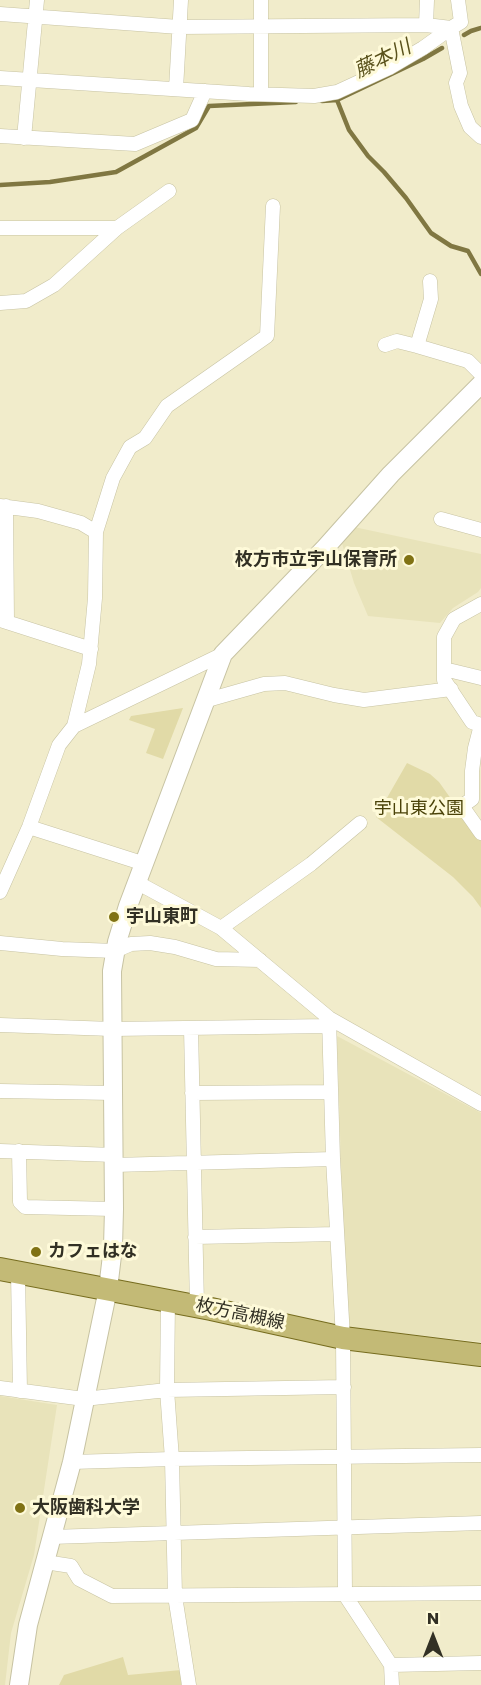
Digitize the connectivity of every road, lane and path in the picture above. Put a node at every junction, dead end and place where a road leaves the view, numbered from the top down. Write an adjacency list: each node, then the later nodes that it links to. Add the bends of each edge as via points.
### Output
1 (37, 0): 7 (street)
2 (181, 0): 10 (street)
3 (261, 0): 9 (street)
4 (427, 0): 8 (street)
5 (458, 0): 11 (street, via 461,22)
6 (0, 14): 7 (street)
7 (36, 17): 10 (street); 13 (street)
8 (426, 25): 9 (street); 11 (street)
9 (261, 26): 10 (street); 16 (street)
10 (179, 27): 14 (street)
11 (451, 28): 16 (street, via 389,68 337,92 314,96); 19 (street, via 460,73 456,83 460,106 470,127)
12 (0, 78): 13 (street)
13 (29, 79): 14 (street); 18 (street)
14 (177, 90): 15 (street)
15 (205, 91): 16 (street); 18 (street, via 192,120 135,144)
16 (261, 94)
17 (0, 136): 18 (street)
18 (24, 138)
19 (481, 138)
20 (169, 191): 23 (street)
21 (273, 206): 33 (street, via 267,336 167,406 145,438 130,447 113,478)
22 (0, 228): 23 (street)
23 (117, 228): 25 (street, via 54,285 26,301)
24 (430, 281): 27 (street, via 430,299)
25 (0, 303)
26 (385, 345): 27 (street, via 397,341)
27 (417, 346): 28 (street, via 468,361)
28 (481, 374)
29 (481, 384): 37 (street)
30 (3, 506): 33 (street, via 49,514 81,523); 35 (street)
31 (441, 519): 32 (street)
32 (481, 530)
33 (96, 532): 36 (street)
34 (481, 604): 38 (street, via 454,619 444,637)
35 (4, 621): 36 (street)
36 (91, 649): 43 (street)
37 (223, 654): 41 (street); 43 (street)
38 (444, 669): 39 (street); 40 (street, via 444,680)
39 (481, 678)
40 (451, 689): 41 (street, via 364,700 285,683 264,684); 42 (street, via 472,722)
41 (204, 701): 47 (street)
42 (481, 725): 46 (street, via 474,748 472,799 462,806)
43 (74, 726): 45 (street, via 59,745)
44 (360, 823): 50 (street, via 311,864)
45 (29, 827): 47 (street); 49 (street)
46 (481, 833)
47 (145, 864): 48 (street)
48 (138, 883): 50 (street); 52 (street)
49 (1, 885)
50 (221, 928): 53 (street)
51 (0, 943): 52 (street)
52 (115, 951): 53 (street, via 131,944 150,943 216,959); 57 (street)
53 (260, 960): 54 (street)
54 (330, 1022): 56 (street); 59 (street); 62 (street)
55 (0, 1025): 57 (street)
56 (191, 1028): 57 (street); 61 (street)
57 (112, 1029): 60 (street)
58 (0, 1091): 60 (street)
59 (332, 1092): 61 (street); 65 (street)
60 (113, 1093): 66 (street)
61 (192, 1093): 67 (street)
62 (481, 1104)
63 (0, 1150): 64 (street)
64 (19, 1151): 66 (street); 68 (street, via 20,1202 25,1207)
65 (333, 1159): 67 (street); 69 (street)
66 (114, 1160): 67 (street); 68 (street)
67 (194, 1163): 70 (street)
68 (114, 1209): 72 (street)
69 (337, 1234): 70 (street); 75 (street)
70 (195, 1237): 74 (street)
71 (9, 1271): 72 (main road, 枚方高槻線); 80 (street)
72 (108, 1289): 73 (main road, 枚方高槻線); 81 (street)
73 (168, 1300): 74 (main road, 枚方高槻線); 79 (street)
74 (197, 1306): 75 (main road, 枚方高槻線)
75 (343, 1338): 76 (main road, 枚方高槻線); 77 (street)
76 (481, 1355)
77 (344, 1387): 79 (street); 83 (street)
78 (0, 1388): 80 (street)
79 (167, 1390): 81 (street); 84 (street)
80 (20, 1391): 81 (street)
81 (84, 1399): 85 (street)
82 (481, 1455): 83 (street)
83 (343, 1457): 84 (street); 87 (street)
84 (172, 1459): 85 (street); 88 (street)
85 (72, 1462): 89 (street)
86 (481, 1523): 87 (street)
87 (345, 1527): 88 (street); 92 (street)
88 (173, 1532): 89 (street); 93 (street)
89 (51, 1537): 90 (street)
90 (45, 1562): 93 (street, via 71,1566 80,1579 112,1596); 96 (street, via 28,1625)
91 (481, 1593): 92 (street)
92 (345, 1595): 93 (street); 95 (street)
93 (175, 1596): 97 (street)
94 (481, 1663): 95 (street)
95 (391, 1665): 98 (street)
96 (19, 1685)
97 (189, 1685)
98 (392, 1685)

